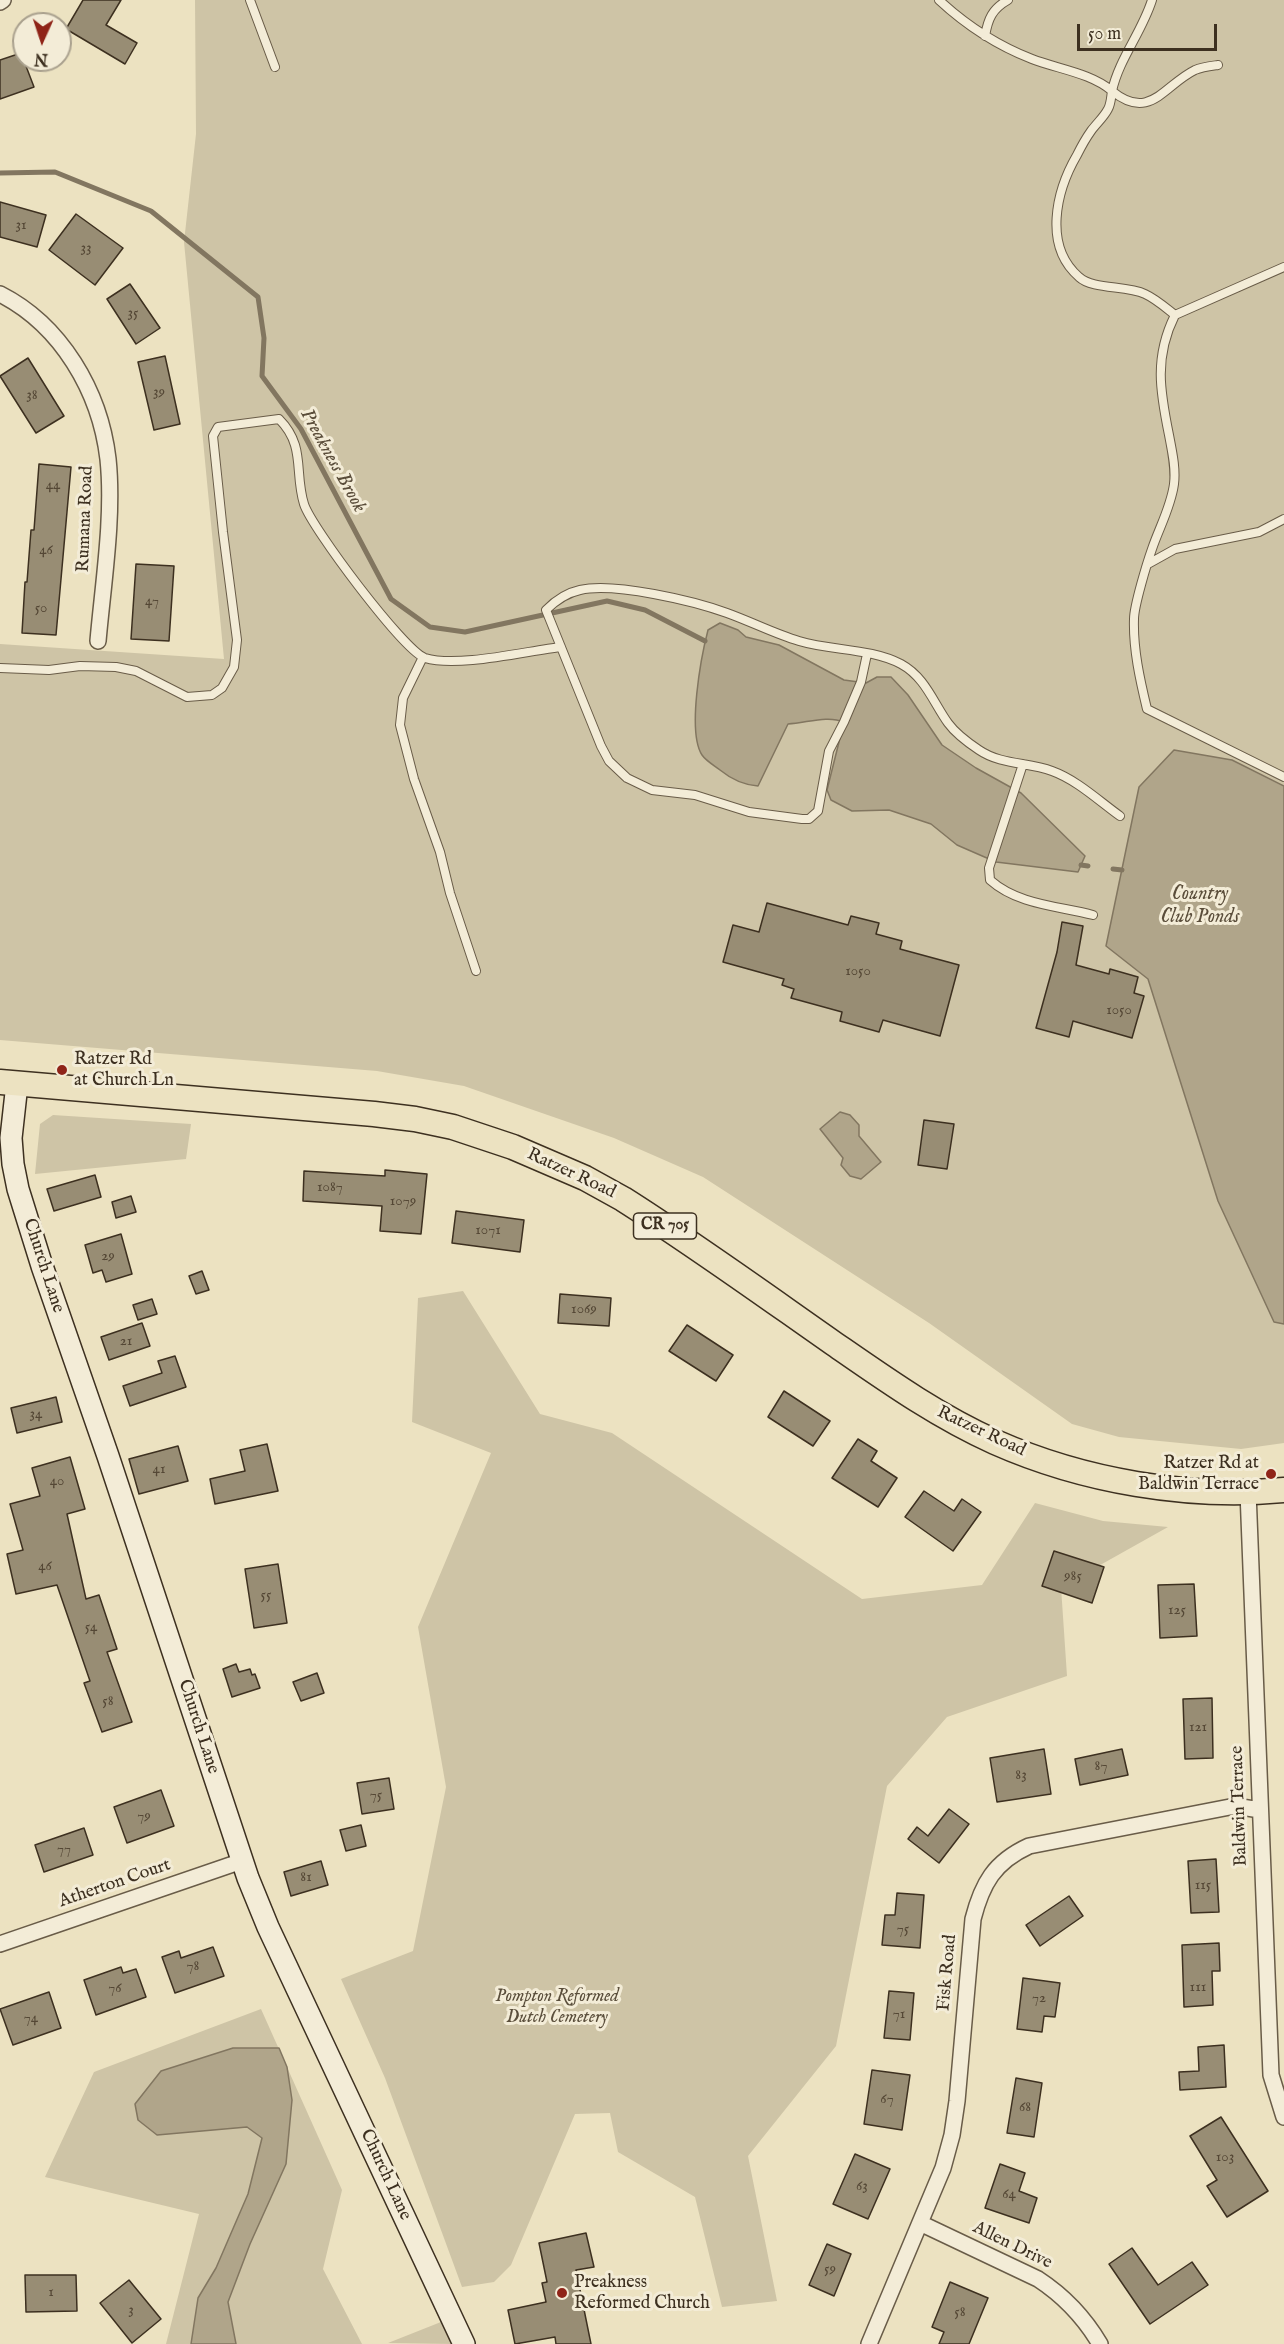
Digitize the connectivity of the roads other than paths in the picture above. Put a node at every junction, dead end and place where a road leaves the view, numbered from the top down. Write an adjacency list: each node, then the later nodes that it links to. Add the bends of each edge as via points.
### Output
1 (250, 0): 7 (lane)
2 (939, 0): 5 (lane)
3 (1008, 0): 5 (lane, via 994,10)
4 (1152, 0): 8 (lane, via 1146,19 1115,75)
5 (985, 36): 8 (lane, via 1030,58 1100,81)
6 (1218, 65): 8 (lane, via 1197,69 1166,93 1142,103 1125,101)
7 (275, 68)
8 (1112, 91): 11 (lane, via 1108,109 1075,157 1064,182 1058,202 1058,243 1080,278 1095,285 1145,294)
9 (1284, 267): 11 (lane)
10 (0, 294): 14 (street, Rumana Road, via 31,313 53,333 87,386 98,417 108,461 109,509)
11 (1175, 315): 13 (lane, via 1166,337 1159,376 1174,483)
12 (1284, 519): 13 (lane, via 1259,532 1175,549)
13 (1148, 564): 20 (lane, via 1133,617 1138,670 1147,709)
14 (98, 641)
15 (561, 646): 16 (lane, via 546,610 556,600 581,590 621,590 695,603 798,641); 16 (lane, via 609,761 627,778 652,790 695,795 748,812 809,819 818,811 829,751 861,682); 17 (lane, via 467,659)
16 (867, 654): 19 (lane, via 900,664 921,678 949,725 981,752)
17 (423, 657): 18 (lane, via 376,610 316,529 303,502 294,436 279,419 218,427 213,436 237,640 234,667 222,688 212,695 187,697 136,671 116,667); 23 (lane, via 403,698 400,725)
18 (0, 668)
19 (1023, 764): 21 (lane, via 1067,777); 22 (lane, via 988,874 990,880 1044,906)
20 (1284, 777)
21 (1120, 816)
22 (1093, 915)
23 (476, 971)
24 (8, 1083): 26 (main road, Ratzer Road / CR 705, via 374,1114 485,1136 585,1178 623,1199 915,1398 996,1443 1110,1479 1183,1490); 28 (street, Church Lane, via 18,1189)
25 (1284, 1490): 26 (main road, Ratzer Road / CR 705)
26 (1248, 1492): 27 (street, Baldwin Terrace)
27 (1260, 1810): 30 (street, Baldwin Terrace, via 1271,2075); 31 (street, Fisk Road, via 1235,1806 1029,1846 999,1865 978,1899 973,1920 952,2135)
28 (242, 1861): 29 (street, Atherton Court); 32 (street, Church Lane, via 268,1927)
29 (0, 1944)
30 (1284, 2117)
31 (920, 2223): 33 (street, Fisk Road); 34 (street, Allen Drive, via 1052,2288 1090,2327)
32 (464, 2344)
33 (869, 2344)
34 (1100, 2344)

